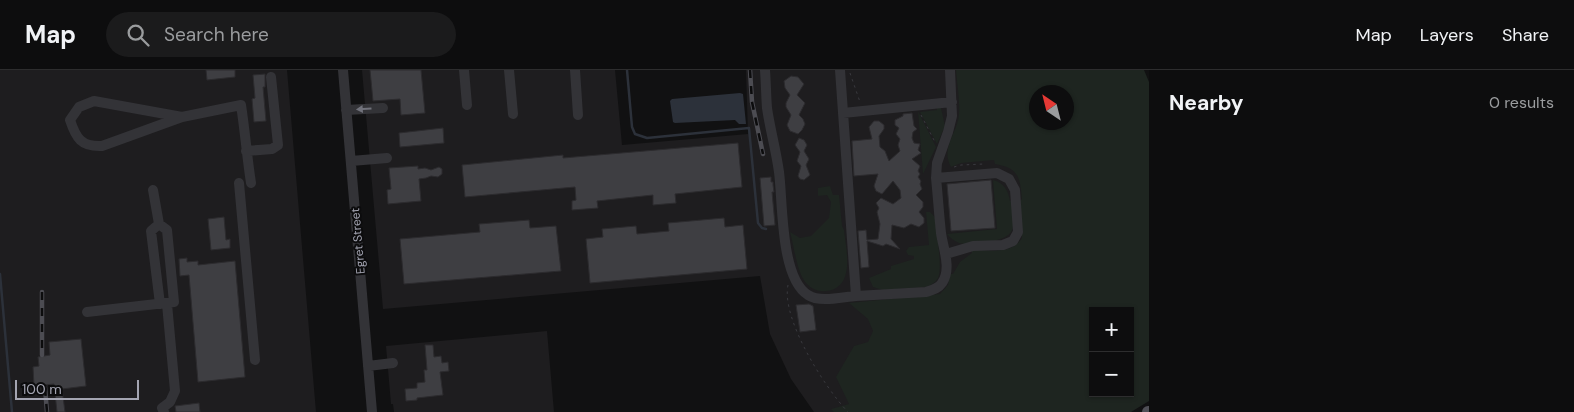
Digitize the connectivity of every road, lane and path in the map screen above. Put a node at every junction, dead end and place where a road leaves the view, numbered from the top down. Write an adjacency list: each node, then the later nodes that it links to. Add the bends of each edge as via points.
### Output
1 (343, 70): 14 (street, Egret Street)
2 (464, 70): 11 (street)
3 (510, 70): 17 (street)
4 (575, 70): 18 (street)
5 (765, 70): 32 (street, via 785,244)
6 (840, 70): 16 (street)
7 (849, 70): 12 (path)
8 (950, 70): 10 (street)
9 (271, 77): 21 (street, via 278,145 272,149)
10 (952, 102): 16 (street); 26 (street, via 952,116 937,163)
11 (467, 105)
12 (861, 106)
13 (383, 108): 14 (street, one-way to 14)
14 (346, 110): 23 (street, Egret Street)
15 (919, 112): 20 (path)
16 (843, 113): 33 (street)
17 (513, 114)
18 (578, 115)
19 (182, 117): 19 (street, via 102,146 90,146 75,136 70,120 79,107 94,101); 21 (street, via 241,105)
20 (936, 145)
21 (246, 151): 28 (street)
22 (387, 158): 23 (street)
23 (350, 161): 38 (street, Egret Street)
24 (950, 168): 25 (path, via 984,162)
25 (984, 168)
26 (936, 178): 31 (street); 31 (street, via 997,173 1009,179 1015,190 1018,232 1012,241 1003,245 973,246)
27 (239, 183): 36 (street)
28 (251, 183)
29 (153, 190): 30 (street)
30 (159, 224): 34 (street, via 151,231); 34 (street, via 167,230 174,302)
31 (946, 254): 33 (street, via 943,282 936,289)
32 (792, 272): 33 (street, via 807,295 817,298); 41 (path, via 787,287 798,336 836,400)
33 (856, 296)
34 (164, 304): 35 (street); 39 (street, via 175,391 170,402 162,408)
35 (87, 312)
36 (254, 360)
37 (393, 363): 38 (street)
38 (368, 366): 40 (street, Egret Street)
39 (164, 412)
40 (372, 412)
41 (848, 412)

